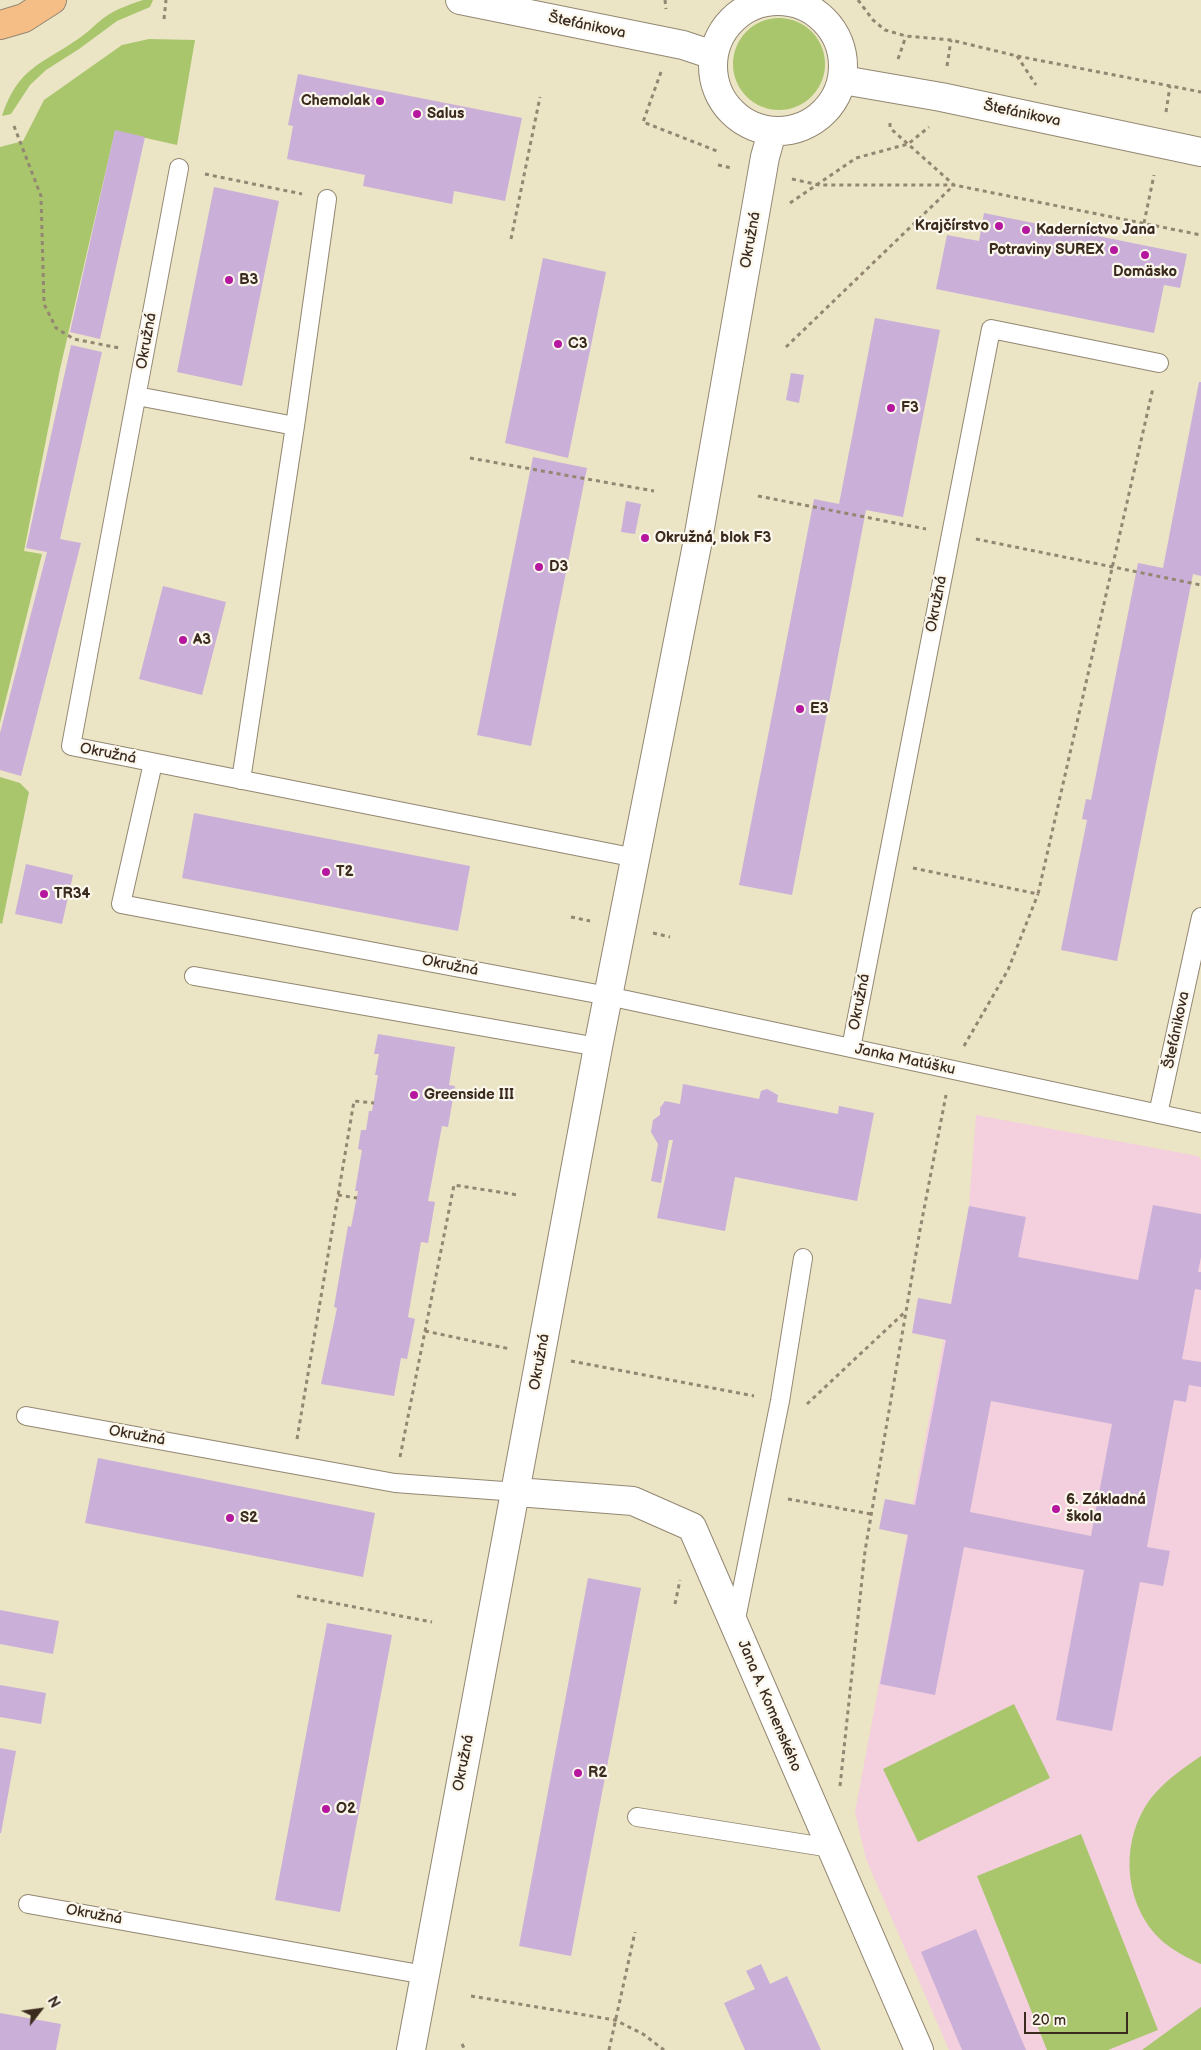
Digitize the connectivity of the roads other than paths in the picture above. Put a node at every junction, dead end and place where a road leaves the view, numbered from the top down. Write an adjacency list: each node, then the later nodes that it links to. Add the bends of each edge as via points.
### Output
1 (52, 0): 4 (main road)
2 (460, 0): 6 (street, Štefánikova)
3 (791, 1): 6 (street, via 761,2 734,16 717,40); 7 (street, via 821,16 832,30 840,46)
4 (12, 22): 5 (main road)
5 (0, 46)
6 (713, 54): 8 (street, via 717,90 726,106 754,128)
7 (843, 80): 8 (street, via 825,113 791,131); 9 (street, Štefánikova, via 942,97)
8 (772, 132): 17 (street, Okružná)
9 (1201, 152)
10 (179, 168): 13 (lane, Okružná)
11 (327, 199): 14 (lane)
12 (1159, 363): 22 (lane, Okružná, via 991,329)
13 (137, 396): 14 (lane); 15 (lane, Okružná, via 71,746)
14 (295, 426): 16 (lane)
15 (154, 763): 16 (lane); 20 (lane, Okružná, via 121,904)
16 (242, 780): 17 (lane)
17 (636, 858): 20 (street, Okružná)
18 (1201, 917): 23 (lane, Štefánikova)
19 (194, 976): 21 (lane)
20 (608, 996): 21 (street, Okružná); 22 (lane, Janka Matúšku)
21 (598, 1047): 27 (street, Okružná)
22 (851, 1048): 23 (lane, Janka Matúšku)
23 (1158, 1114): 24 (lane, Janka Matúšku)
24 (1201, 1123)
25 (803, 1258): 28 (lane, via 780,1401)
26 (26, 1416): 27 (lane, Okružná, via 395,1482)
27 (516, 1492): 28 (street, Jana A. Komenského, via 633,1501 692,1527); 32 (street, Okružná)
28 (735, 1626): 30 (street, Jana A. Komenského)
29 (638, 1817): 30 (lane)
30 (831, 1848): 34 (street, Jana A. Komenského)
31 (28, 1904): 32 (lane, Okružná)
32 (425, 1975): 33 (street, Okružná)
33 (411, 2050)
34 (919, 2050)

